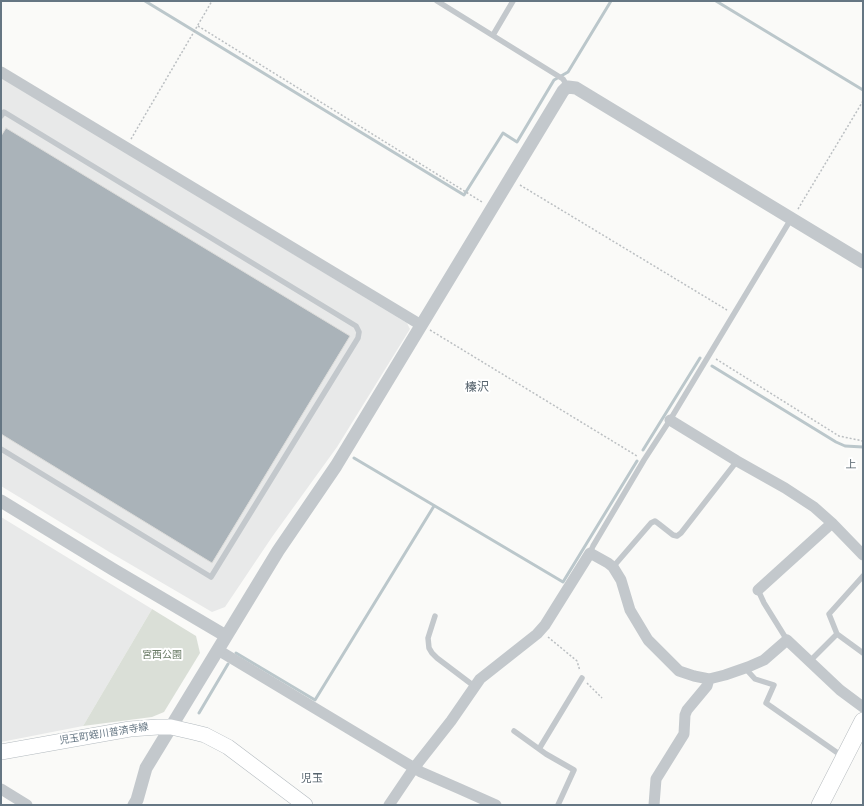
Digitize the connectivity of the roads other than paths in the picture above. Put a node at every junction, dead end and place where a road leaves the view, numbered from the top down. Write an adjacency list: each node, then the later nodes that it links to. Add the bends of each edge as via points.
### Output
1 (437, 1): 3 (lane)
2 (513, 1): 3 (lane)
3 (493, 35): 5 (lane, via 563,79)
4 (1, 72): 9 (street)
5 (568, 87): 7 (street, via 576,88); 9 (street, via 563,91)
6 (1, 116): 11 (lane, via 4,112 11,116 356,326 359,332 358,338 211,577)
7 (791, 219): 8 (street); 10 (lane)
8 (863, 262)
9 (421, 325): 22 (street, via 336,466 278,551)
10 (670, 420): 12 (street); 15 (lane)
11 (1, 449)
12 (738, 461): 14 (street, via 814,507); 17 (lane, via 681,533 673,535 655,521)
13 (1, 501): 22 (street)
14 (832, 523): 16 (street); 19 (street)
15 (590, 553): 17 (street); 30 (street, via 541,630 487,672)
16 (863, 555)
17 (613, 567): 29 (street, via 621,580 630,610 648,640 679,671)
18 (863, 576): 21 (lane, via 829,614)
19 (758, 590): 23 (lane)
20 (435, 616): 30 (lane, via 428,638 429,648 437,658)
21 (837, 634): 25 (lane); 26 (lane)
22 (226, 636): 24 (street)
23 (787, 640): 26 (street); 27 (street, via 764,660)
24 (218, 650): 33 (street); 38 (street)
25 (863, 652)
26 (810, 661): 31 (street)
27 (745, 668): 29 (street); 37 (lane, via 755,680 774,685 766,703)
28 (582, 678): 35 (lane)
29 (709, 679): 46 (street, via 707,686 687,710 684,734 656,779)
30 (474, 686): 38 (street, via 451,721)
31 (863, 708)
32 (863, 722): 37 (main road)
33 (171, 727): 36 (main road, 児玉町蛭川普済寺線, via 130,729); 41 (street, via 146,768); 42 (main road, 児玉町蛭川普済寺線, via 205,735 228,747)
34 (514, 731): 35 (lane)
35 (539, 749): 45 (lane, via 574,770)
36 (1, 752)
37 (844, 758): 47 (main road)
38 (414, 768): 43 (street); 44 (street)
39 (1, 789): 40 (street)
40 (27, 805)
41 (134, 805)
42 (305, 805)
43 (389, 805)
44 (496, 805)
45 (558, 805)
46 (654, 805)
47 (820, 805)

